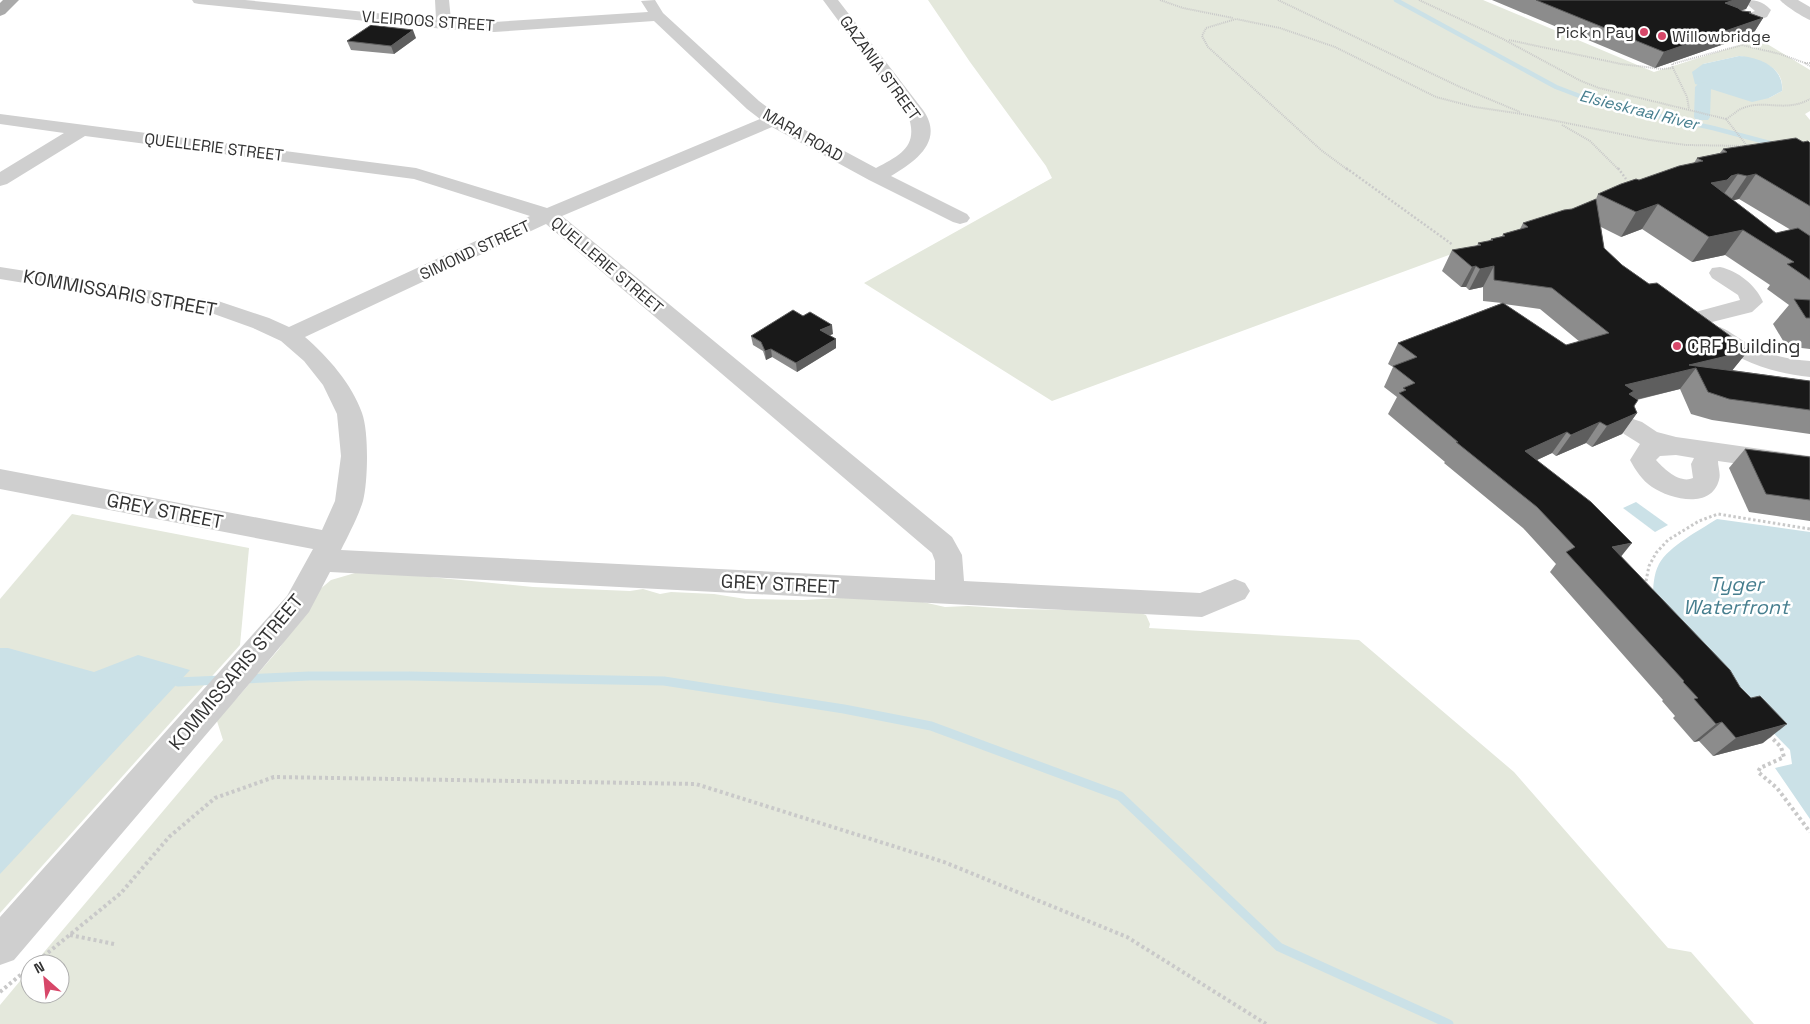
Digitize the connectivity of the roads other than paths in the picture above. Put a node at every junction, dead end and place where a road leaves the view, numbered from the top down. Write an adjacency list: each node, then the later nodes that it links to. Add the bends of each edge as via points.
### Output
1 (12, 0): 8 (main road)
2 (199, 0): 12 (street, VLEIROOS STREET)
3 (442, 0): 12 (street)
4 (648, 0): 10 (street, MARA ROAD)
5 (830, 0): 16 (street, GAZANIA STREET, via 922,123 923,133 914,151)
6 (1749, 0): 11 (street, via 1759,5 1762,14)
7 (1787, 0): 9 (street)
8 (0, 11)
9 (1810, 15)
10 (658, 16): 12 (street, VLEIROOS STREET, via 514,26); 14 (street, MARA ROAD)
11 (1738, 22)
12 (444, 24)
13 (0, 119): 15 (street, QUELLERIE STREET)
14 (773, 120): 16 (street, MARA ROAD); 18 (street, SIMOND STREET)
15 (81, 130): 17 (street); 18 (street, QUELLERIE STREET, via 416,174)
16 (876, 176): 19 (street, MARA ROAD)
17 (0, 180)
18 (548, 215): 22 (street, SIMOND STREET); 31 (street, QUELLERIE STREET, via 942,545 950,561)
19 (960, 218)
20 (0, 273): 22 (street, KOMMISSARIS STREET, via 218,308)
21 (1720, 273): 23 (street, via 1748,292 1752,302 1744,308 1689,314 1740,351 1760,371 1778,366)
22 (289, 336): 29 (street, KOMMISSARIS STREET, via 312,356 333,382 350,414 354,456 349,501)
23 (1810, 369)
24 (1633, 428): 25 (street, via 1648,438)
25 (1676, 446): 26 (street); 26 (street, via 1648,450 1643,460 1659,480 1680,488 1705,484 1704,462)
26 (1711, 451): 27 (street)
27 (1810, 466)
28 (0, 479): 29 (street, GREY STREET)
29 (326, 551): 31 (street, GREY STREET); 32 (street, KOMMISSARIS STREET, via 298,604)
30 (1235, 591): 31 (street, GREY STREET, via 1202,605)
31 (948, 592)
32 (0, 946)

